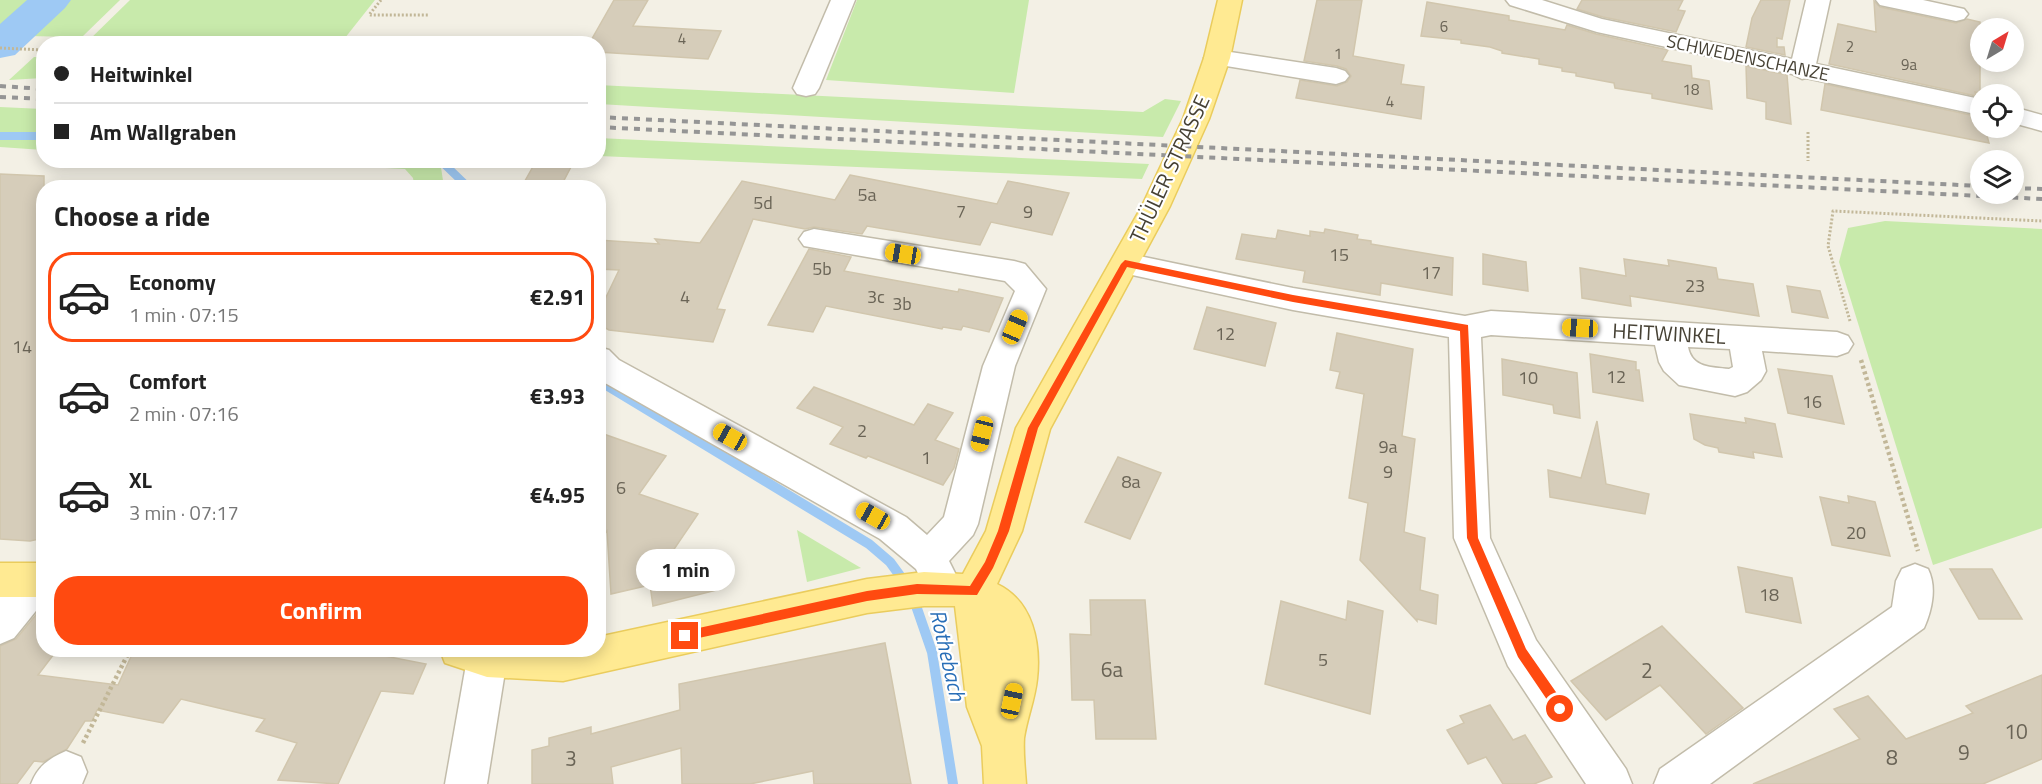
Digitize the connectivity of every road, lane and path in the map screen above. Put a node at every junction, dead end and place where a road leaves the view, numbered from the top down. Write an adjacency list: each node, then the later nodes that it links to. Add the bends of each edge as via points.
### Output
1 (381, 0): 8 (path, via 369,15)
2 (843, 0): 14 (street)
3 (1230, 0): 11 (main road, THÜLER STRASSE)
4 (1518, 0): 12 (street, SCHWEDENSCHANZE, via 1598,25)
5 (1818, 0): 12 (street)
6 (1888, 0): 7 (street)
7 (1956, 14)
8 (428, 15)
9 (0, 48): 10 (path)
10 (36, 50)
11 (1217, 58): 13 (street); 22 (main road, THÜLER STRASSE, via 1196,119)
12 (1802, 71): 15 (street, SCHWEDENSCHANZE)
13 (1336, 76)
14 (806, 88)
15 (1970, 105)
16 (2024, 118): 17 (street)
17 (2042, 123)
18 (1808, 132): 19 (path)
19 (1808, 161)
20 (2042, 221): 26 (path, via 1833,211 1828,246)
21 (814, 239): 30 (street, via 1014,272 1031,289 999,366 960,524)
22 (1125, 264): 23 (street, HEITWINKEL, via 1293,299); 30 (main road, THÜLER STRASSE, via 1033,428 1004,531 989,565)
23 (1465, 328): 24 (street, HEITWINKEL, via 1491,323); 42 (street, via 1472,538 1522,653)
24 (1670, 334): 25 (street, HEITWINKEL); 25 (street, via 1675,362 1691,376 1736,383 1750,371)
25 (1744, 338): 26 (street, HEITWINKEL)
26 (1849, 341): 31 (path, via 1924,571)
27 (606, 367): 30 (street, via 893,528)
28 (0, 579): 29 (main road)
29 (36, 580)
30 (941, 581): 34 (main road); 39 (main road, via 975,621 987,707)
31 (1915, 581): 43 (street, via 1910,616)
32 (36, 586): 33 (street)
33 (0, 626)
34 (606, 654)
35 (127, 657): 40 (path, via 96,721)
36 (473, 657): 41 (street)
37 (503, 657): 38 (main road, via 563,663)
38 (590, 657)
39 (1004, 765)
40 (59, 778)
41 (466, 784)
42 (1611, 784)
43 (1675, 784)

